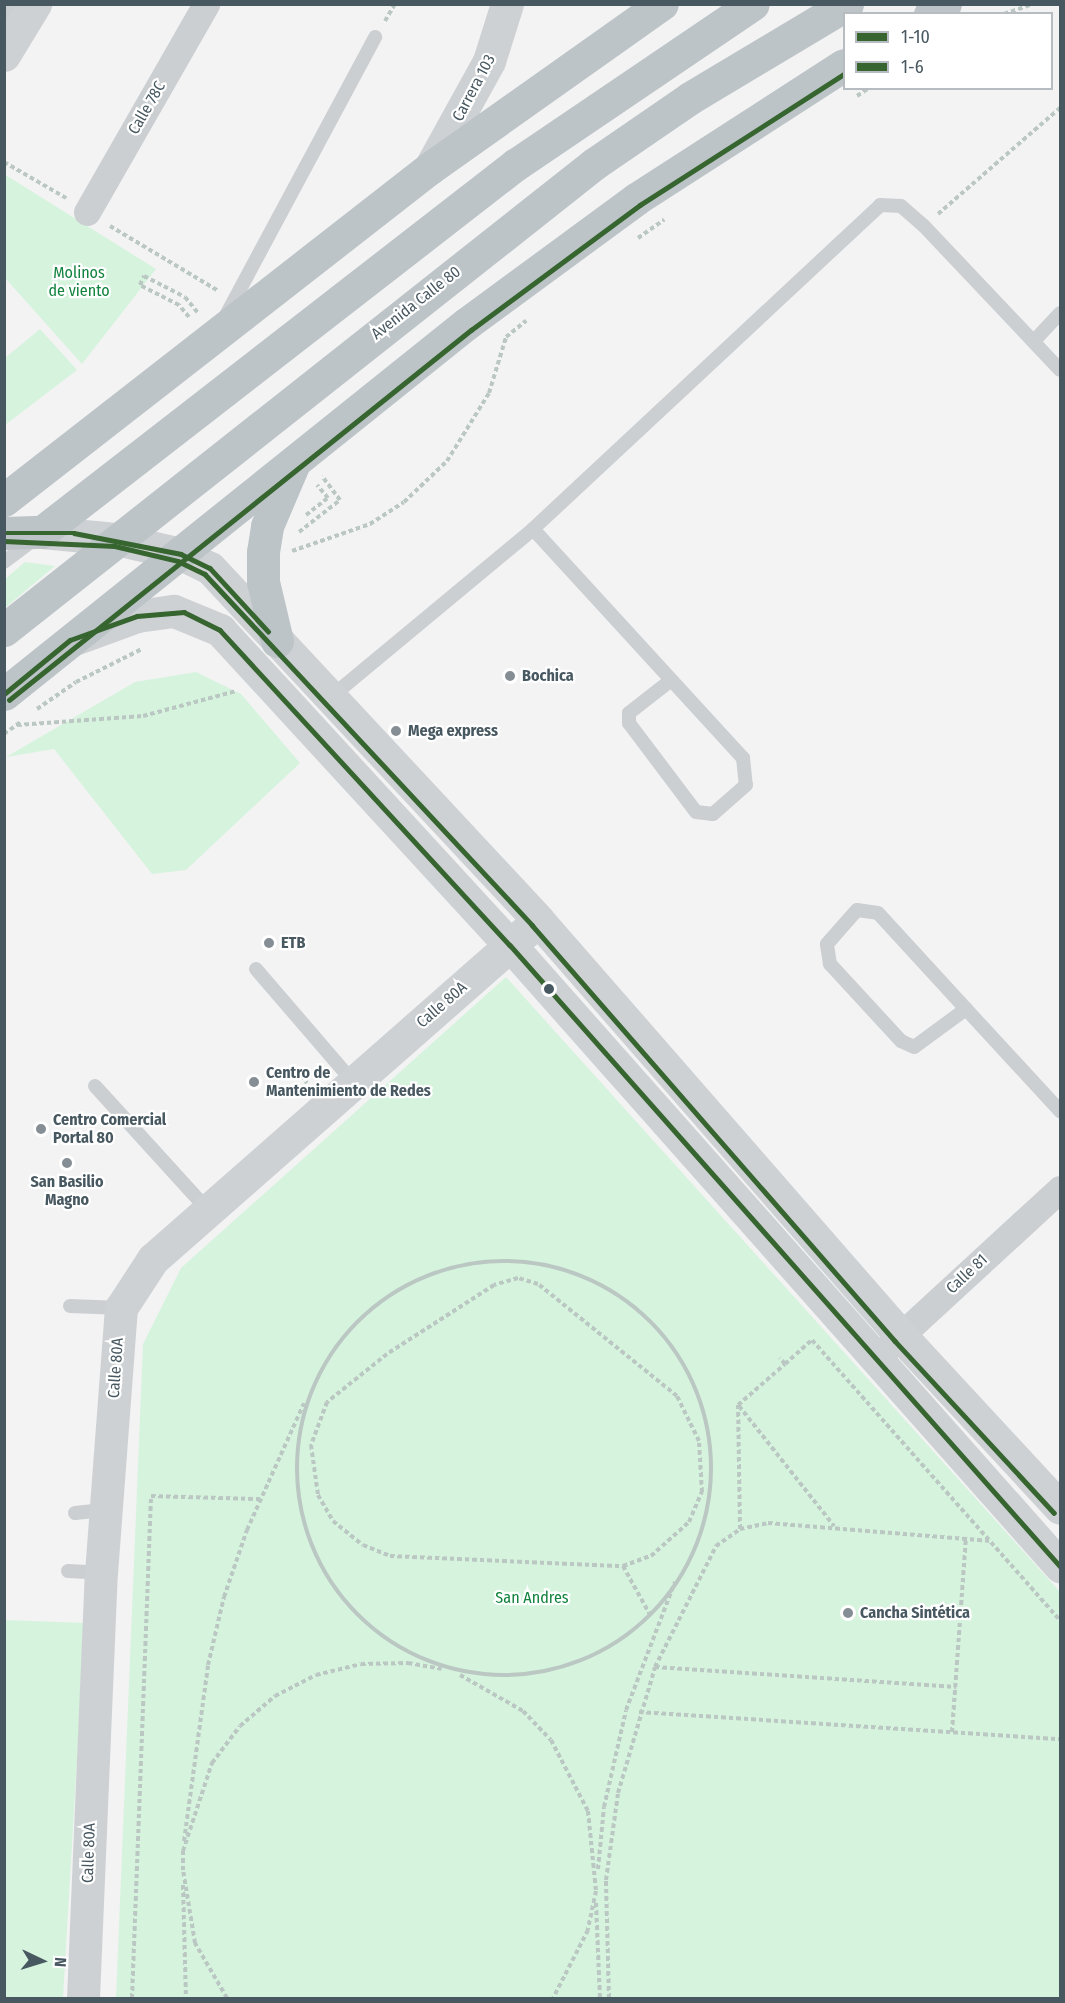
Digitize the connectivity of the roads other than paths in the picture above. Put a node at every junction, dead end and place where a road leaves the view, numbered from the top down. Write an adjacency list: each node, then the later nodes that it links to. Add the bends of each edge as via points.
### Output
1 (206, 4): 11 (street, Calle 78C)
2 (507, 4): 10 (street, Carrera 103, via 489,61)
3 (662, 4): 10 (highway)
4 (753, 4): 19 (highway, via 515,165)
5 (847, 4): 21 (highway, Avenida Calle 80, via 690,98 594,164)
6 (21, 12): 8 (street)
7 (375, 37): 13 (lane, via 242,276)
8 (4, 56)
9 (843, 66): 16 (highway, via 636,199)
10 (430, 168): 13 (highway)
11 (87, 212)
12 (1060, 313): 14 (lane)
13 (221, 326): 17 (highway)
14 (1034, 341): 15 (lane); 18 (lane, via 924,226 901,206 880,206)
15 (1060, 370)
16 (298, 456): 22 (highway); 26 (highway, via 279,490 263,552 264,592)
17 (4, 500)
18 (533, 529): 27 (lane); 29 (lane)
19 (42, 532): 20 (highway); 21 (street); 23 (lane)
20 (4, 533)
21 (117, 539): 22 (street); 24 (highway, Avenida Calle 80)
22 (181, 554): 25 (highway); 26 (street, via 210,568)
23 (4, 562)
24 (4, 630)
25 (70, 640): 28 (highway); 31 (street, via 137,616 174,611 220,630)
26 (277, 641): 29 (street)
27 (670, 681): 27 (lane, via 629,713 629,723 696,812 713,814 746,785 748,772 743,758)
28 (4, 694)
29 (329, 698): 30 (street)
30 (538, 920): 31 (street, Calle 80A); 41 (street)
31 (510, 945): 34 (street, Calle 80A); 42 (street)
32 (256, 969): 34 (lane)
33 (966, 1009): 33 (lane, via 914,1047 901,1041 830,964 827,944 857,910 878,913); 36 (lane)
34 (354, 1083): 38 (street, Calle 80A)
35 (95, 1086): 38 (lane)
36 (1060, 1112)
37 (1060, 1189): 41 (street, Calle 81)
38 (208, 1210): 40 (street, Calle 80A, via 147,1266)
39 (70, 1306): 40 (lane)
40 (121, 1308): 46 (street, Calle 80A, via 91,1511)
41 (901, 1336): 42 (street, Calle 81); 43 (street)
42 (874, 1359): 44 (street)
43 (1060, 1508)
44 (1060, 1566)
45 (68, 1571): 46 (lane)
46 (101, 1573): 47 (street, Calle 80A)
47 (83, 1998)

